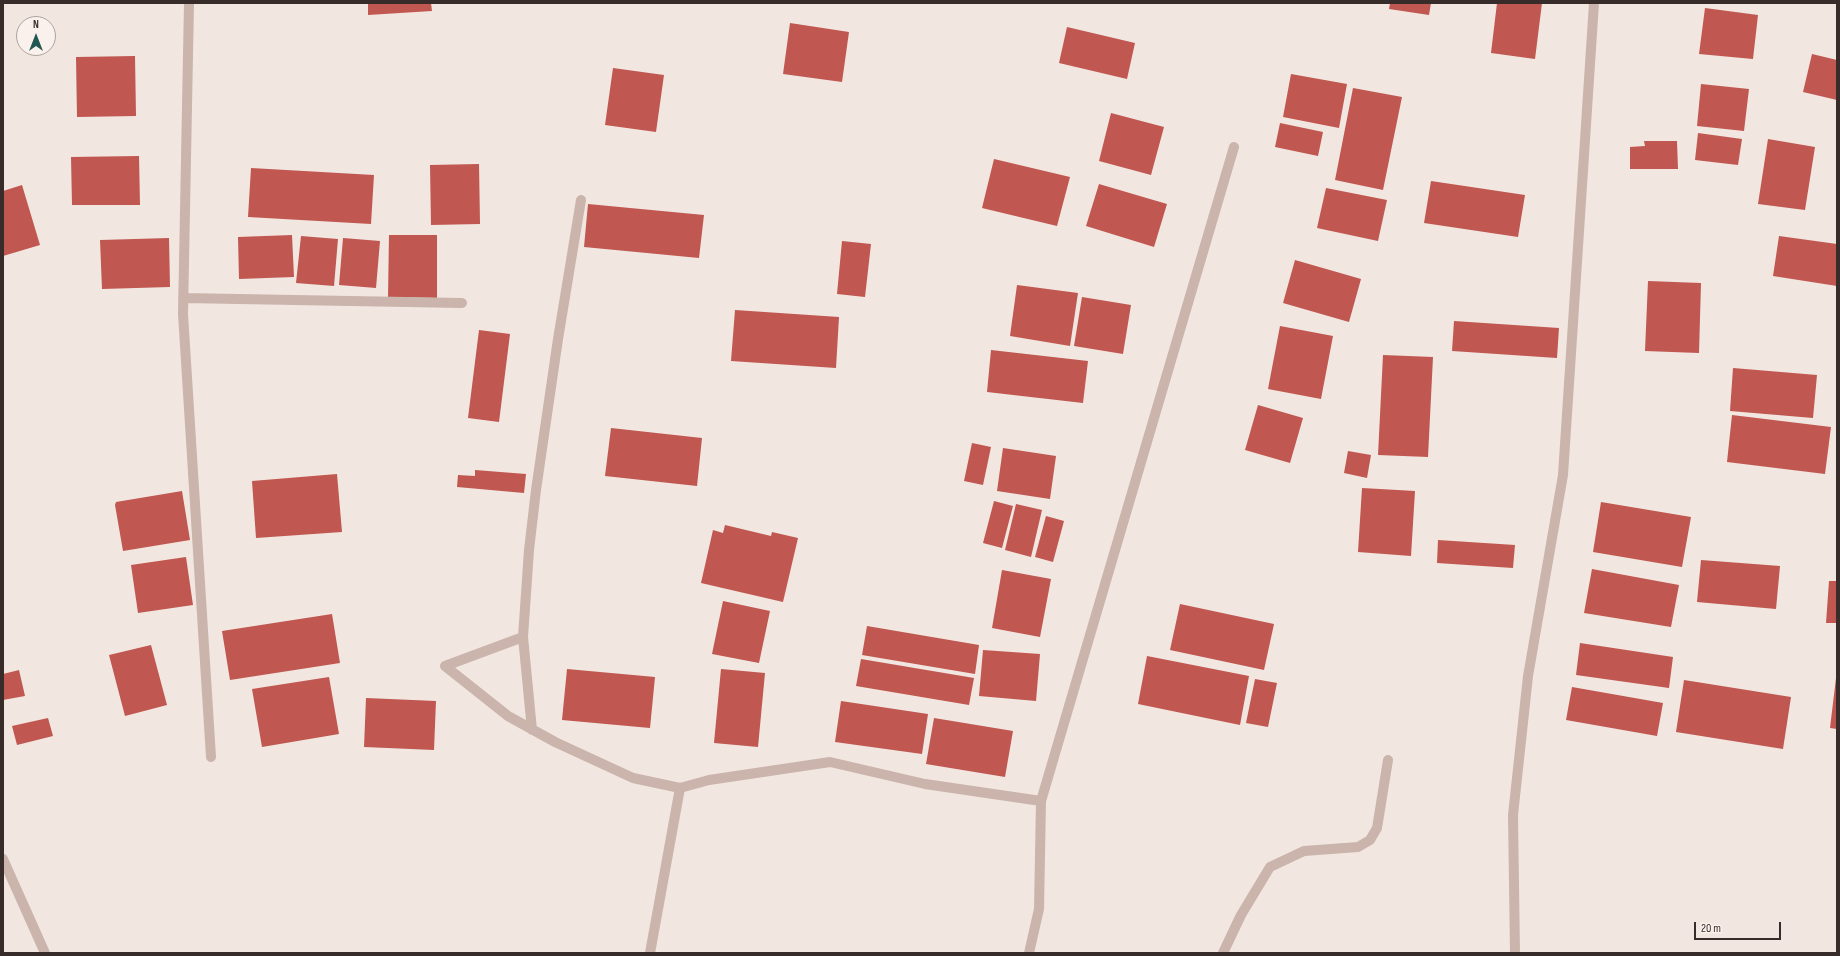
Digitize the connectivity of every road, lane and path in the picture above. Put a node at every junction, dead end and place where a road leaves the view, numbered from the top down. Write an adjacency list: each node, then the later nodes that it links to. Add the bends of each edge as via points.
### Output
1 (189, 3): 5 (street)
2 (1594, 3): 18 (street, via 1563,475 1528,676 1513,814)
3 (1234, 147): 12 (street)
4 (581, 200): 7 (street, via 536,490)
5 (183, 298): 6 (street); 9 (street)
6 (462, 303)
7 (523, 637): 8 (street); 8 (street, via 445,666 508,716)
8 (532, 730): 11 (street, via 633,778)
9 (212, 757)
10 (1388, 760): 17 (street, via 1377,828 1370,840 1358,847 1304,851 1270,867)
11 (680, 788): 12 (street, via 709,780 830,762 925,784); 15 (street)
12 (1041, 801): 16 (street, via 1039,909)
13 (3, 859): 14 (street)
14 (45, 953)
15 (650, 953)
16 (1029, 953)
17 (1223, 953)
18 (1515, 953)

